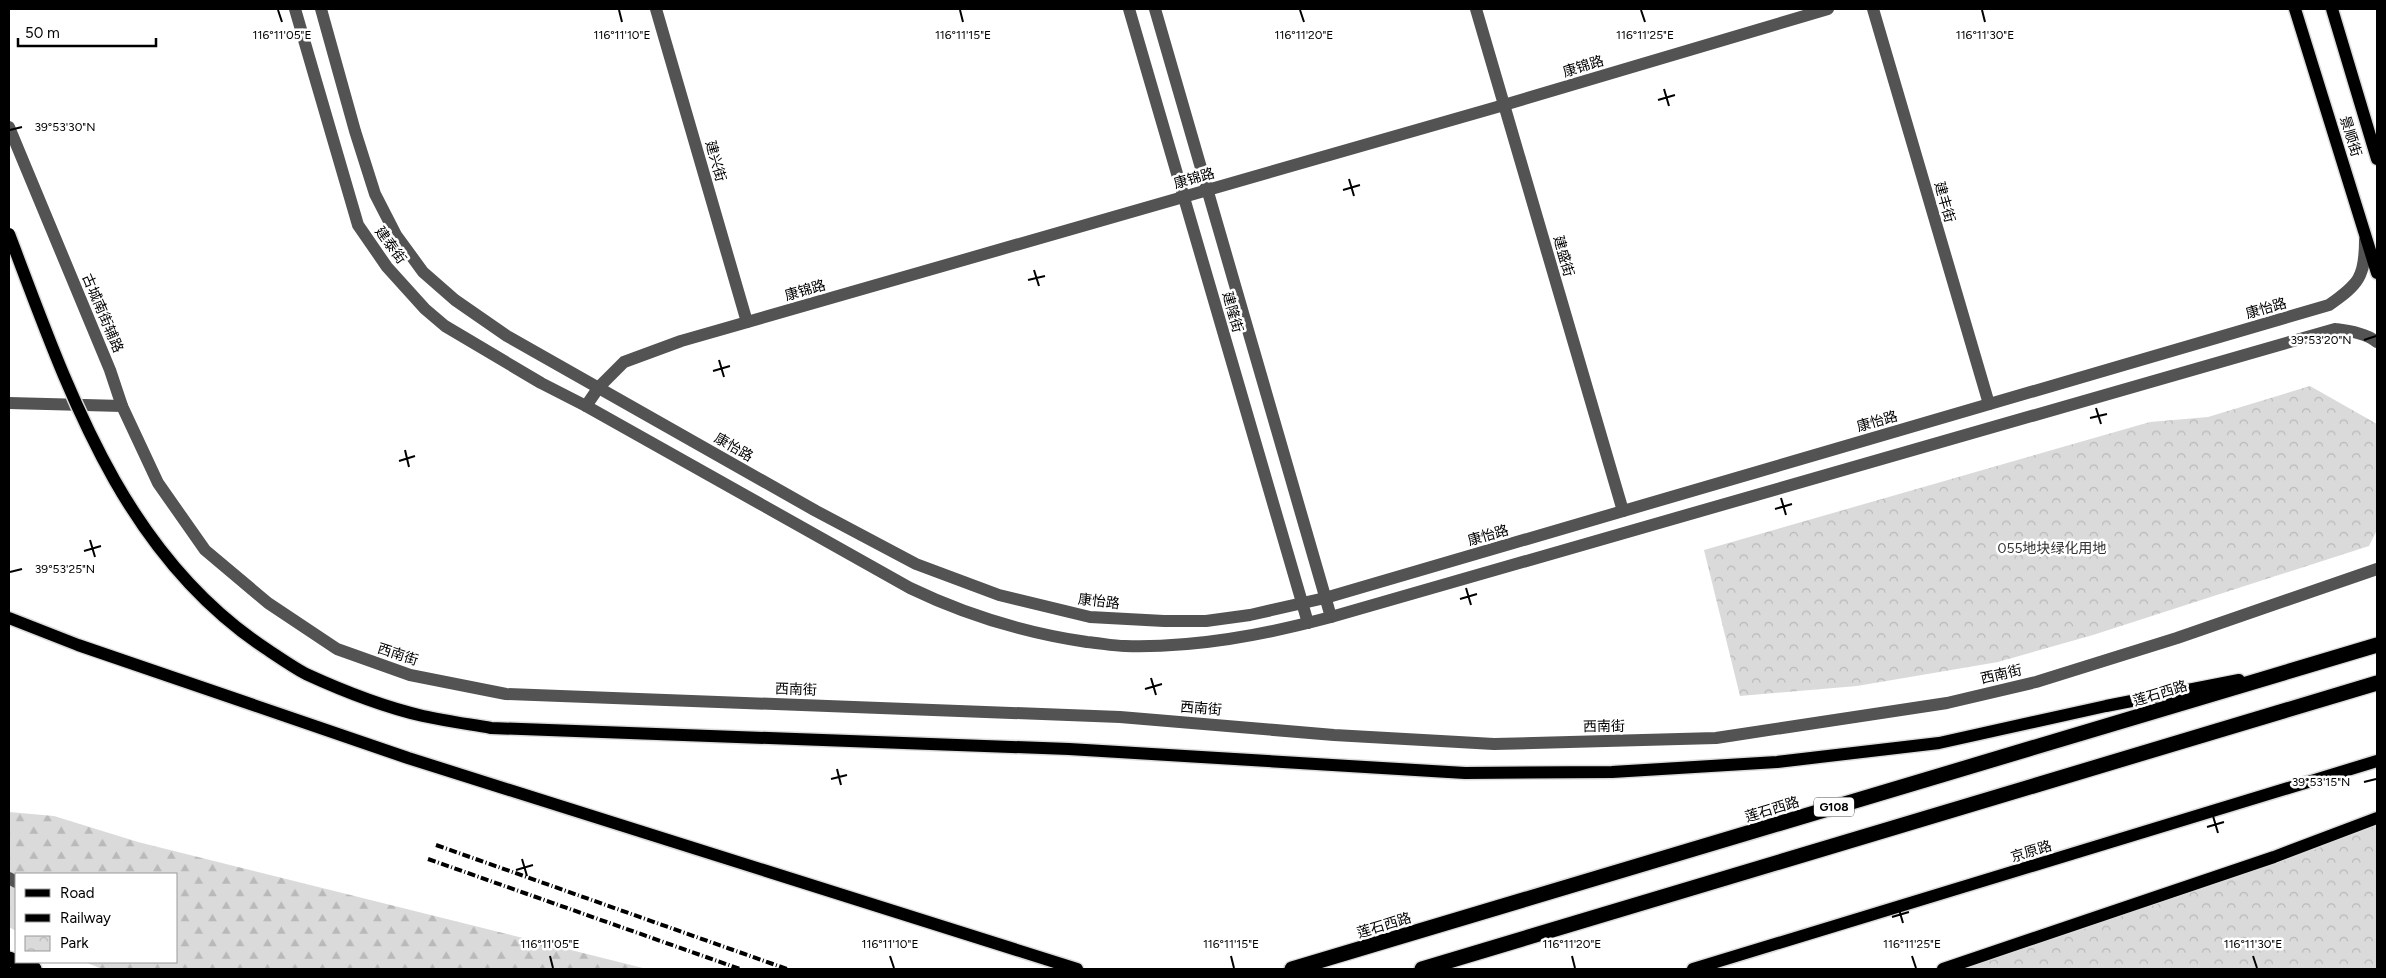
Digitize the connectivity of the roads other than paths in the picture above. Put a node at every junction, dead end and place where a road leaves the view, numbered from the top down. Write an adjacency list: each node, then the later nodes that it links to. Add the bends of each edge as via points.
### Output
1 (295, 9): 25 (street, 建泰街, via 358,225 387,267 445,326)
2 (321, 9): 21 (street, 建泰街, via 375,194 396,235 423,272 455,300 507,336)
3 (656, 9): 19 (street, 建兴街)
4 (1128, 9): 15 (street, 建隆街)
5 (1155, 9): 14 (street, 建隆街)
6 (1476, 9): 11 (street, 建盛街)
7 (1828, 9): 11 (street, 康锦路)
8 (1873, 9): 23 (street, 建丰街)
9 (2295, 9): 17 (main road, 景顺街)
10 (2332, 9): 13 (main road, 景顺街)
11 (1504, 105): 14 (street, 康锦路); 26 (street, 建盛街)
12 (9, 127): 24 (street, 古城南街辅路)
13 (2377, 159)
14 (1207, 190): 15 (street, 康锦路); 28 (street, 建隆街)
15 (1184, 197): 19 (street, 康锦路); 29 (street, 建隆街)
16 (9, 234): 34 (main road, bridge, via 87,432 136,518 198,595 246,635 305,673 374,702 423,716 491,728 1069,749 1465,773 1612,772 1768,763 1939,743 2106,706)
17 (2365, 234): 18 (main road, 景顺街); 23 (street, 康怡路, via 2365,264 2353,288 2329,305)
18 (2377, 273)
19 (747, 322): 21 (street, 康锦路, via 624,362)
20 (2377, 342): 30 (street, via 2335,329)
21 (599, 387): 25 (street, 康锦路); 29 (street, 康怡路, via 916,564 999,596 1090,617 1164,621 1206,621)
22 (9, 403): 24 (street)
23 (1989, 404): 26 (street, 康怡路)
24 (122, 406): 27 (street, 西南街, via 158,484 206,550 268,603 337,649 410,675 506,694 1120,717 1494,744 1716,738 1947,703 2036,682 2178,638)
25 (586, 406): 32 (street, via 910,588 976,615 1049,636 1124,646 1181,645 1245,638)
26 (1623, 511): 28 (street, 康怡路)
27 (2377, 569)
28 (1325, 598): 29 (street, 康怡路); 30 (street, 建隆街)
29 (1302, 603): 32 (street, 建隆街)
30 (1331, 617): 32 (street)
31 (9, 618): 40 (main road, via 78,645 408,758)
32 (1308, 623)
33 (2377, 645): 34 (highway, 莲石西路 / G108)
34 (2298, 669): 41 (highway, 莲石西路 / G108)
35 (2377, 683): 42 (highway)
36 (2377, 762): 43 (main road, 京原路)
37 (2377, 818): 44 (main road, via 2274,857)
38 (19, 963): 39 (highway)
39 (34, 969)
40 (1077, 969)
41 (1292, 969)
42 (1422, 969)
43 (1693, 969)
44 (1944, 969)

